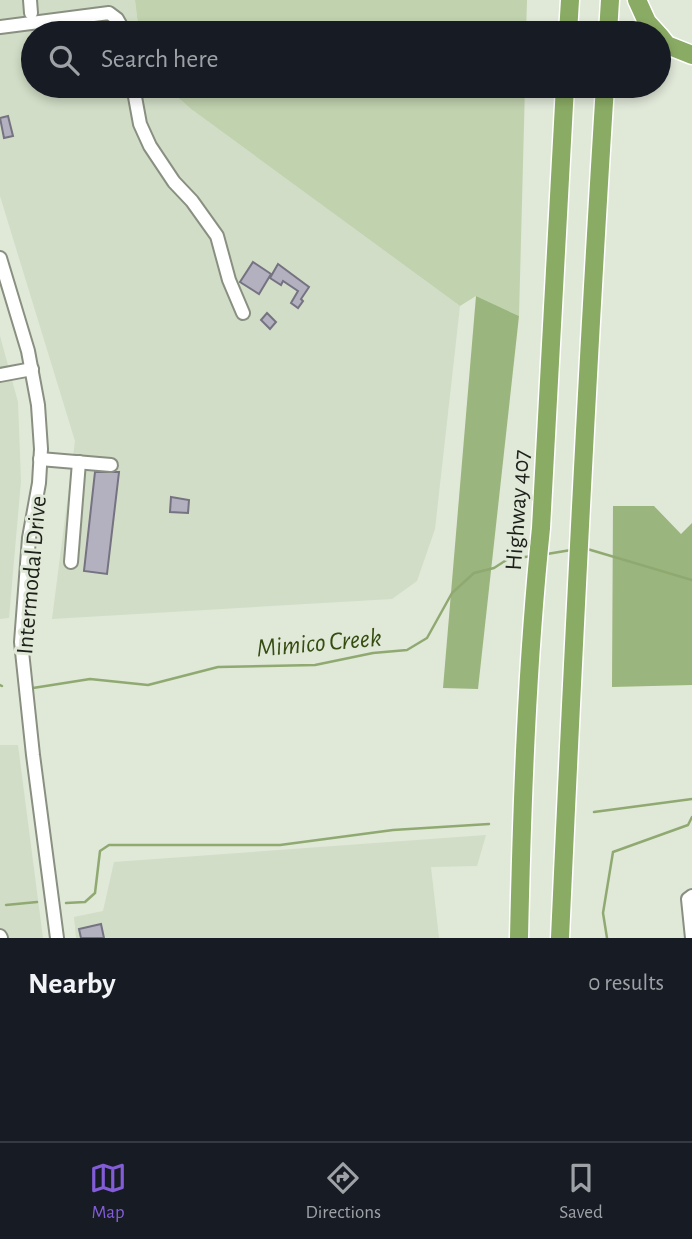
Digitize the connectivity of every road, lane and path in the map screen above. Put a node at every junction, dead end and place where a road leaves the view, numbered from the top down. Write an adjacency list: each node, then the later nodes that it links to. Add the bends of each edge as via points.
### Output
1 (570, 0): 6 (highway)
2 (610, 0): 7 (highway)
3 (636, 0): 8 (highway)
4 (47, 21): 5 (street, via 109,13)
5 (118, 21)
6 (569, 21)
7 (609, 21)
8 (646, 21)
9 (21, 24): 10 (street)
10 (0, 27)
11 (671, 47): 12 (highway)
12 (692, 55)
13 (135, 98): 17 (street, via 150,146 217,236)
14 (564, 98): 27 (highway, Highway 407, via 523,766)
15 (604, 98): 24 (highway)
16 (0, 258): 18 (street, Intermodal Drive)
17 (243, 313)
18 (32, 369): 19 (street); 20 (street, Intermodal Drive)
19 (0, 375)
20 (40, 459): 21 (street); 26 (street, Intermodal Drive, via 20,642)
21 (79, 462): 22 (street); 23 (street)
22 (111, 465)
23 (71, 562)
24 (563, 881): 28 (highway); 29 (highway, via 571,906)
25 (692, 896): 30 (street, via 688,899)
26 (57, 938)
27 (519, 938)
28 (560, 938)
29 (571, 938)
30 (692, 938)

